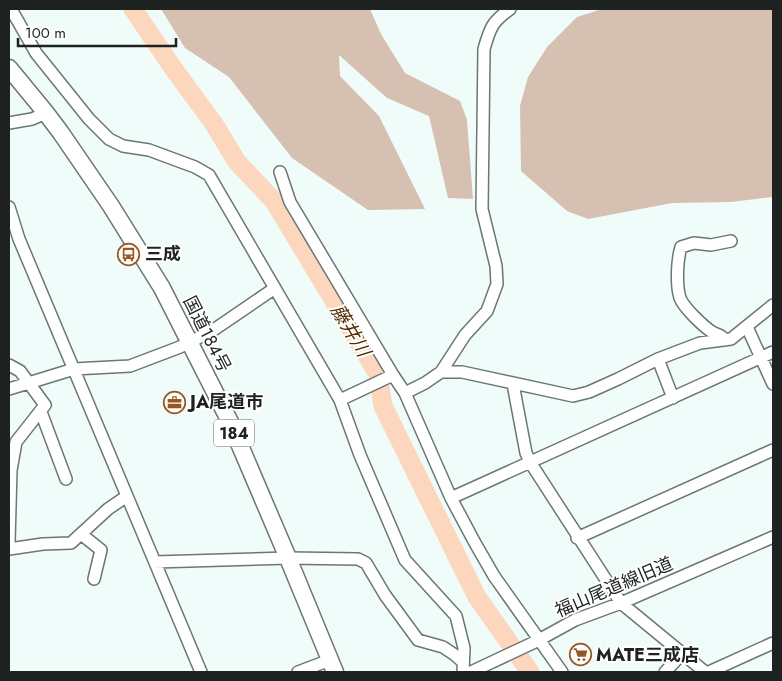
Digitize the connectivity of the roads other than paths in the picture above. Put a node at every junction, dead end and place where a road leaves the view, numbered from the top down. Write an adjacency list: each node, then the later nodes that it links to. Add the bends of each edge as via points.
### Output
1 (11, 9): 10 (street, via 36,54 109,139 123,146 149,150 209,175)
2 (510, 9): 20 (street, via 497,18 488,32 484,49 482,209 496,266 497,284 487,311 465,335)
3 (9, 68): 4 (highway, 国道184号 / 184)
4 (46, 113): 5 (street); 14 (highway, 国道184号 / 184, via 111,206 162,288)
5 (9, 123)
6 (280, 172): 21 (street, via 290,202)
7 (9, 207): 8 (street)
8 (14, 239): 19 (street)
9 (731, 241): 13 (street, via 681,247 677,260 680,297 687,309)
10 (275, 288): 14 (street, via 212,331); 28 (street)
11 (773, 305): 12 (street)
12 (747, 327): 13 (street); 16 (street)
13 (725, 340): 17 (street, via 700,343)
14 (189, 341): 19 (street, via 130,366); 40 (highway, 国道184号 / 184, via 230,422)
15 (773, 352): 16 (street)
16 (761, 357): 24 (street); 27 (street)
17 (658, 359): 23 (street, via 611,383 573,396); 27 (street)
18 (9, 365): 22 (street, via 20,371)
19 (74, 369): 22 (street); 33 (street)
20 (441, 372): 23 (street, via 462,372); 26 (street)
21 (391, 376): 26 (street); 28 (street)
22 (29, 383): 25 (street); 29 (street, via 45,405)
23 (513, 384): 31 (street)
24 (773, 384)
25 (9, 389)
26 (405, 393): 34 (street)
27 (673, 398): 31 (street)
28 (340, 400): 49 (street, via 405,560 456,616 464,648)
29 (41, 412): 32 (street); 38 (street, via 16,442 11,470)
30 (773, 450): 37 (street)
31 (530, 462): 34 (street); 37 (street)
32 (66, 479)
33 (127, 496): 35 (street); 41 (street)
34 (451, 498): 44 (street, via 494,576)
35 (81, 534): 39 (street, via 71,543); 42 (street, via 101,550)
36 (773, 536): 43 (street, 福山尾道線旧道)
37 (577, 538): 43 (street)
38 (9, 542)
39 (9, 549)
40 (288, 558): 41 (street); 48 (highway, 国道184号 / 184); 49 (street, via 358,559 366,563 418,640 443,648)
41 (155, 562): 50 (street)
42 (94, 579)
43 (621, 603): 44 (street, 福山尾道線旧道, via 575,620); 46 (street)
44 (538, 640): 47 (street, 福山尾道線旧道); 53 (street)
45 (773, 643): 56 (street)
46 (682, 654): 54 (street); 55 (street)
47 (494, 665): 52 (street, 福山尾道線旧道)
48 (332, 666): 51 (street)
49 (463, 667)
50 (201, 672)
51 (298, 672)
52 (471, 672)
53 (562, 672)
54 (666, 672)
55 (705, 672)
56 (709, 672)

